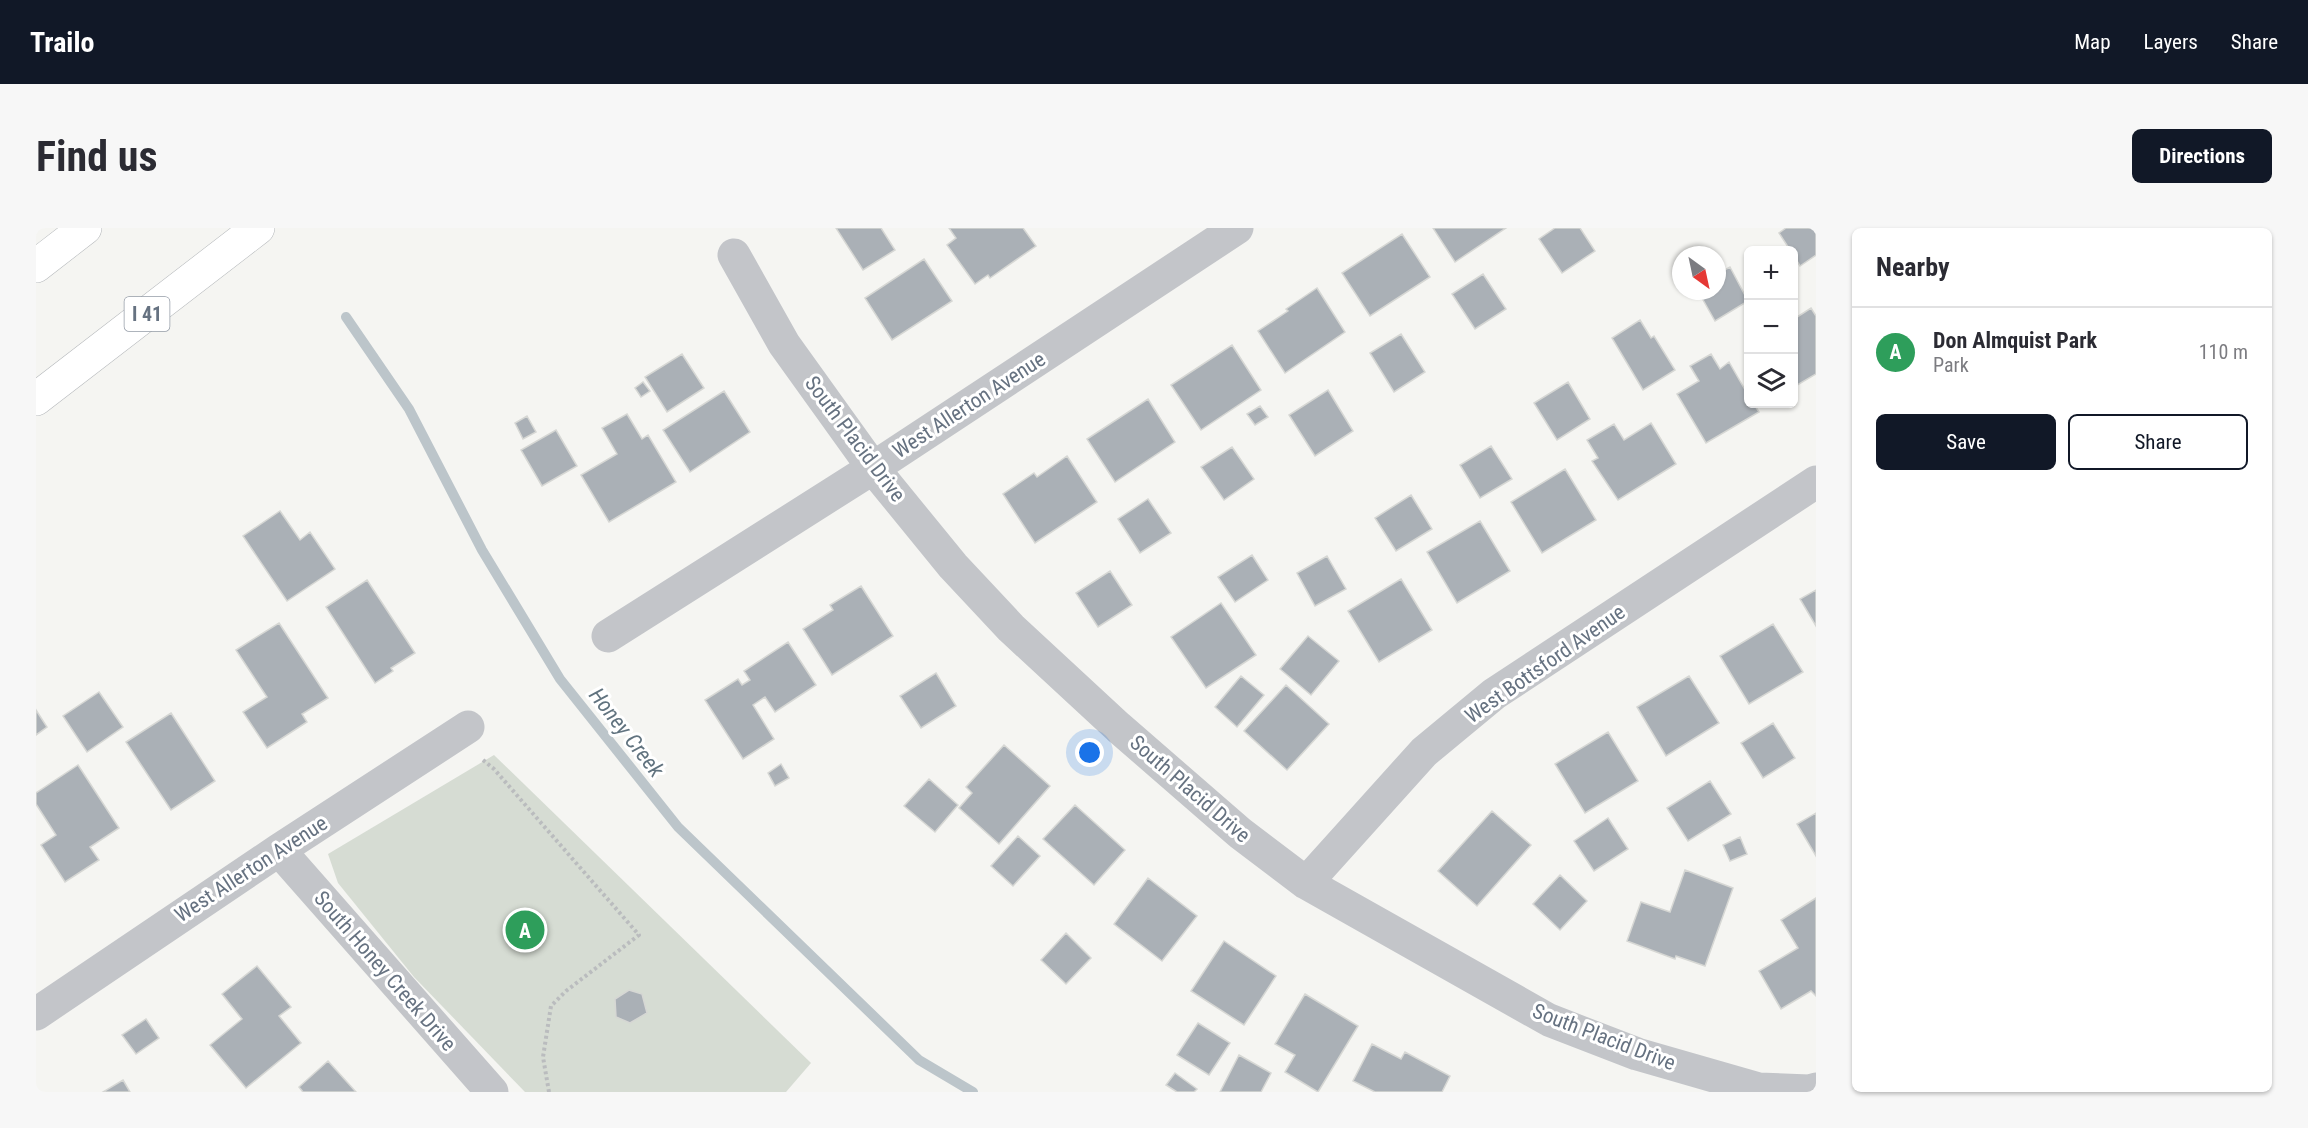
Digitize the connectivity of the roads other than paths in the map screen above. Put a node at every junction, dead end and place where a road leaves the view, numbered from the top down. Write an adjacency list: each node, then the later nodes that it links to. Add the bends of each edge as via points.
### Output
1 (85, 228): 5 (highway)
2 (258, 228): 6 (highway, I 41)
3 (1237, 228): 7 (street, West Allerton Avenue)
4 (734, 255): 7 (street, South Placid Drive, via 784,344)
5 (36, 266)
6 (36, 399)
7 (873, 468): 9 (street, West Allerton Avenue); 12 (street, South Placid Drive, via 953,566 1011,628 1231,825)
8 (1816, 482): 12 (street, West Bottsford Avenue, via 1494,694 1424,752)
9 (608, 636)
10 (462, 732): 11 (street, West Allerton Avenue)
11 (279, 850): 13 (street, West Allerton Avenue); 15 (street, South Honey Creek Drive)
12 (1306, 883): 14 (street, South Placid Drive, via 1549,1020 1637,1054 1759,1089)
13 (36, 1014)
14 (1816, 1089)
15 (492, 1092)

